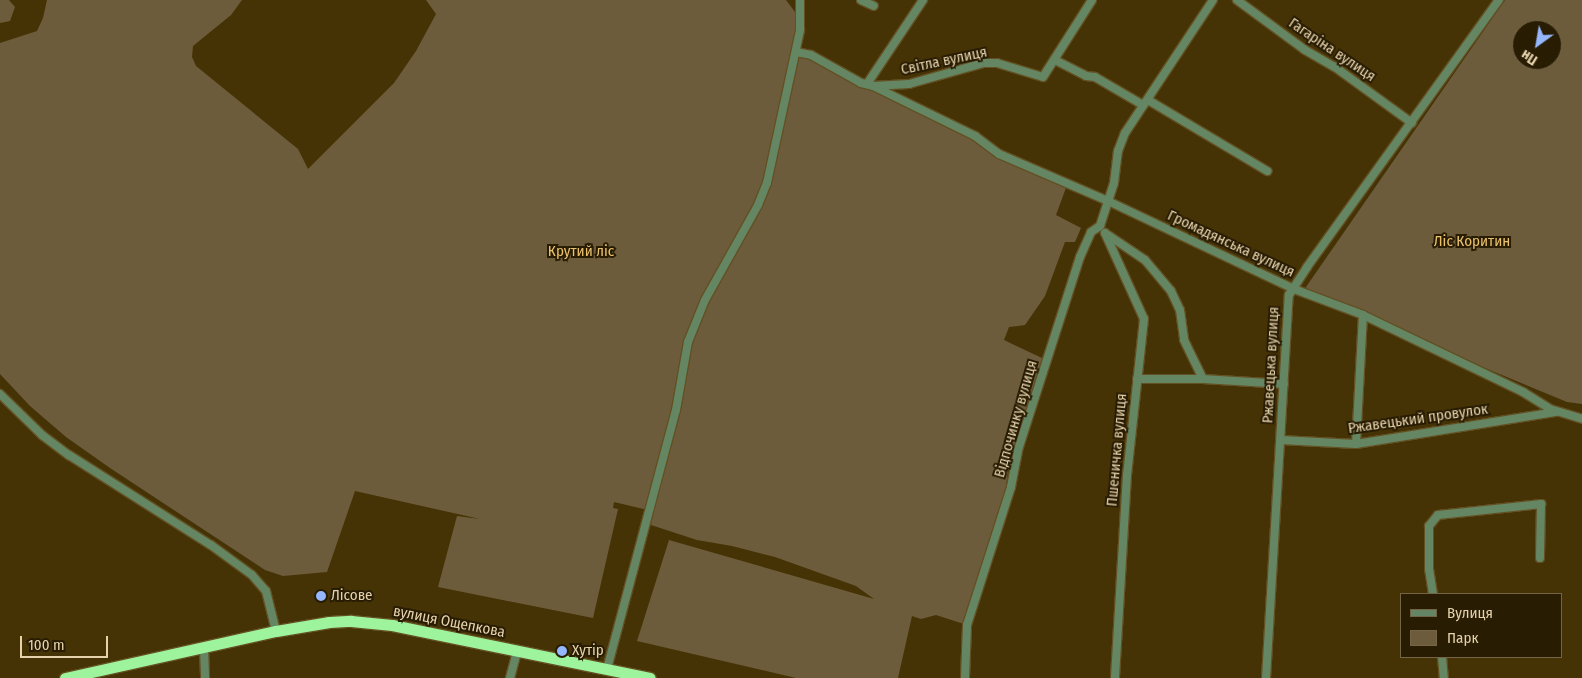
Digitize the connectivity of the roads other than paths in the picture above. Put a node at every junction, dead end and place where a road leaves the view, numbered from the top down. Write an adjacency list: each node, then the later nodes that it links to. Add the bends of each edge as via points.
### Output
1 (800, 0): 9 (street)
2 (861, 0): 8 (street)
3 (923, 0): 11 (street)
4 (1092, 0): 10 (street)
5 (1213, 0): 12 (street)
6 (1237, 0): 13 (street, Гагаріна вулиця)
7 (1499, 0): 13 (street, Ржавецька вулиця)
8 (874, 6)
9 (796, 52): 11 (street, via 811,55); 34 (street, via 766,184 758,205 704,300 688,342 676,410)
10 (1055, 60): 11 (street, Світла вулиця, via 1043,78 997,63 982,63 909,84); 12 (street)
11 (870, 85): 15 (street, Громадянська вулиця, via 975,136 999,154)
12 (1145, 103): 14 (street); 15 (street, via 1125,133)
13 (1412, 123): 18 (street, Ржавецька вулиця)
14 (1267, 171)
15 (1108, 201): 16 (street); 18 (street, Громадянська вулиця)
16 (1100, 226): 17 (street); 39 (street, Відпочинку вулиця, via 1091,232 1080,257 1018,450 1011,487 967,625)
17 (1105, 233): 20 (street, Пшеничка вулиця, via 1144,319); 21 (street, via 1145,260 1171,291 1180,310 1184,340)
18 (1294, 289): 19 (street, Громадянська вулиця); 22 (street, Ржавецька вулиця, via 1289,295 1287,312)
19 (1363, 315): 24 (street, Громадянська вулиця); 27 (street)
20 (1137, 379): 21 (street); 40 (street, Пшеничка вулиця, via 1127,474)
21 (1203, 379): 22 (street)
22 (1284, 384): 26 (street, Ржавецька вулиця)
23 (0, 394): 30 (street, via 42,435 69,455 211,545 252,575 266,591)
24 (1559, 412): 25 (street, Громадянська вулиця); 27 (street, Ржавецький провулок)
25 (1582, 419)
26 (1281, 440): 27 (street, Ржавецький провулок); 41 (street, Ржавецька вулиця)
27 (1356, 444)
28 (1540, 558): 29 (street, via 1540,504 1438,515 1429,526)
29 (1433, 593)
30 (276, 631): 31 (highway, вулиця Ощепкова); 32 (highway, вулиця Ощепкова, via 351,621)
31 (204, 647): 35 (highway, вулиця Ощепкова); 36 (street)
32 (517, 651): 34 (highway, вулиця Ощепкова); 37 (street)
33 (1442, 658): 42 (street)
34 (607, 669): 38 (highway, вулиця Ощепкова)
35 (65, 678)
36 (205, 678)
37 (510, 678)
38 (650, 678)
39 (964, 678)
40 (1115, 678)
41 (1266, 678)
42 (1444, 678)

